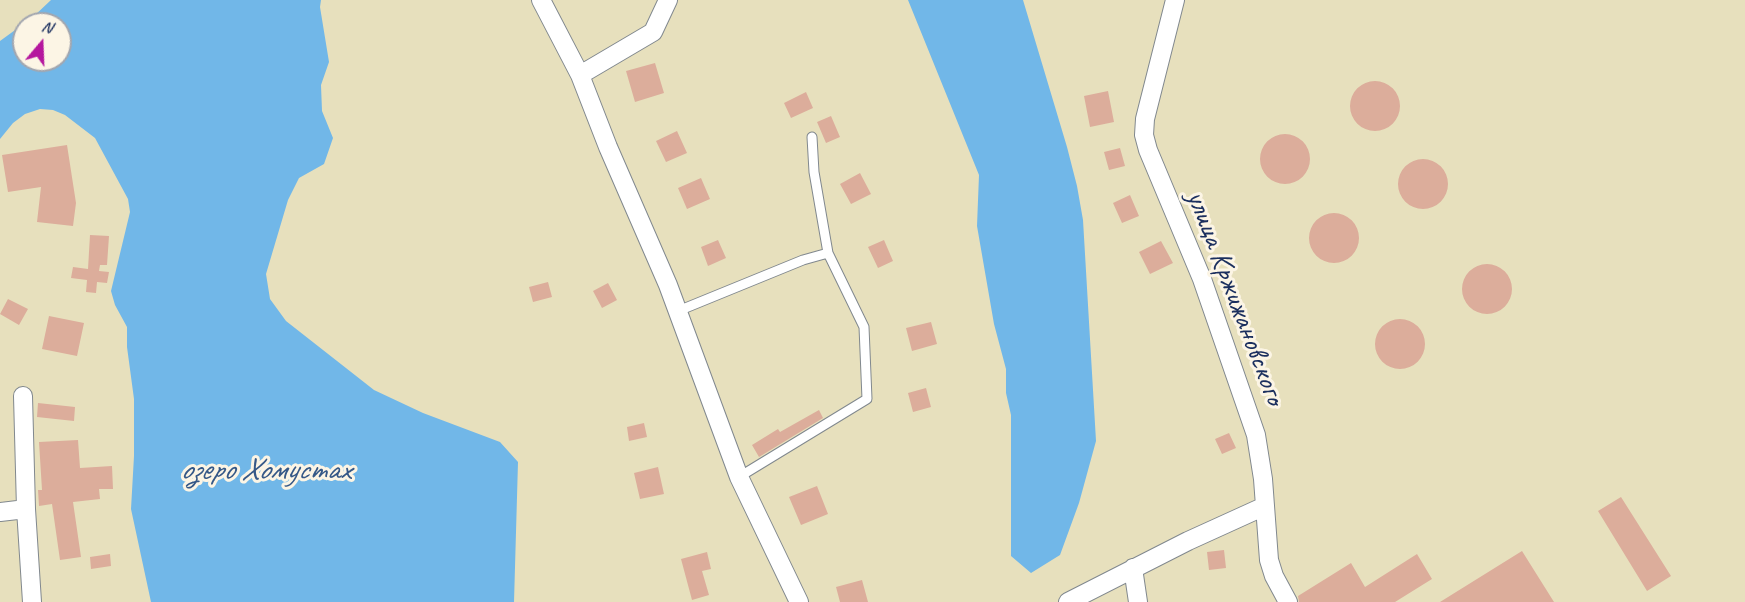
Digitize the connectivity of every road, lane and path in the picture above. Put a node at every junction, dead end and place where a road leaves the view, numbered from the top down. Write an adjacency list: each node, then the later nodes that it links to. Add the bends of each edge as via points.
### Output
1 (541, 0): 4 (street)
2 (668, 0): 4 (street, via 653,32)
3 (1171, 5): 10 (street, улица Кржижановского, via 1144,135 1202,279 1256,435)
4 (580, 75): 7 (street)
5 (812, 136): 6 (lane)
6 (828, 253): 7 (lane); 9 (lane, via 864,327 867,399)
7 (678, 311): 9 (street)
8 (23, 396): 11 (street)
9 (739, 477): 14 (street)
10 (1265, 506): 13 (street); 18 (street, улица Кржижановского, via 1269,560)
11 (26, 509): 12 (street); 15 (street)
12 (0, 512)
13 (1133, 568): 16 (street); 17 (street)
14 (792, 598)
15 (32, 602)
16 (1068, 602)
17 (1138, 602)
18 (1288, 602)

